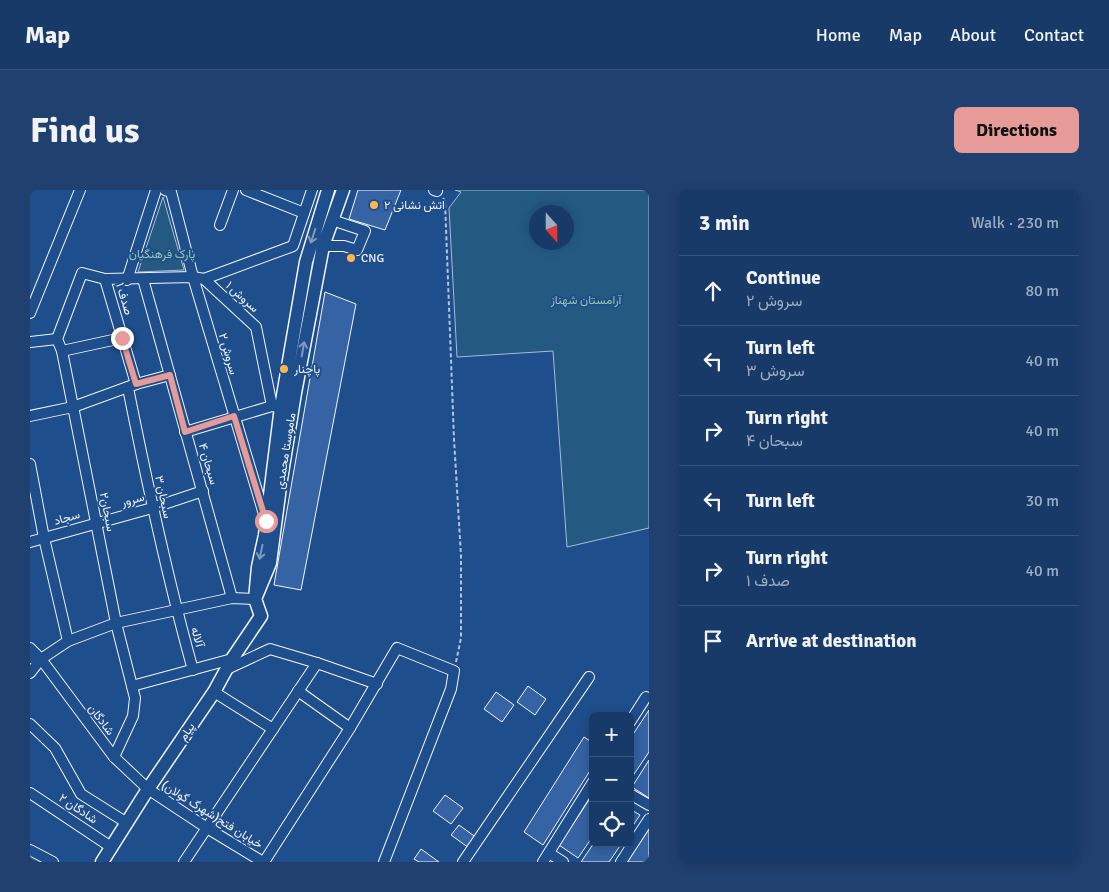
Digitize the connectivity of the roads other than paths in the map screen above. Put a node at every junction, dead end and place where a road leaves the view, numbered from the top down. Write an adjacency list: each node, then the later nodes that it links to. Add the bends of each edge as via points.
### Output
1 (80, 190): 18 (street)
2 (156, 190): 17 (street)
3 (233, 190): 11 (street)
4 (246, 190): 9 (street)
5 (312, 190): 9 (street)
6 (328, 190): 25 (main road, ماموستا محمدی, one-way to 25, via 306,262)
7 (343, 190): 10 (main road, ماموستا محمدی)
8 (168, 191): 13 (street, سروش ۲)
9 (304, 213): 16 (street, via 293,246)
10 (332, 220): 12 (main road, ماموستا محمدی); 12 (street, via 365,230 357,250)
11 (220, 225)
12 (323, 246): 39 (main road, ماموستا محمدی, one-way to 12, via 270,562 295,393)
13 (193, 277): 15 (street); 16 (street); 28 (street, سروش ۲)
14 (105, 279): 17 (street); 19 (street, صدف ۱); 20 (street, via 82,272)
15 (144, 279): 17 (street); 23 (street, سبحان ۴)
16 (204, 279): 25 (street, سروش ۱, via 256,327)
17 (126, 280)
18 (30, 313)
19 (122, 338): 22 (street); 24 (street, صدف ۱)
20 (57, 339): 21 (street); 22 (street, سبحان۲)
21 (30, 342)
22 (62, 351): 26 (street, سبحان۲)
23 (170, 375): 24 (street); 29 (street, سبحان ۴)
24 (132, 386): 26 (street); 33 (street, سبحان ۳)
25 (276, 406): 28 (street); 34 (main road, ماموستا محمدی)
26 (73, 407): 27 (street); 35 (street, سبحان۲)
27 (30, 416)
28 (234, 416): 29 (street); 34 (street, سروش ۲)
29 (185, 432): 31 (street, سبحان ۴)
30 (30, 464): 32 (street)
31 (202, 490): 33 (street, سرور); 38 (street, سبحان ۴)
32 (34, 508): 36 (street)
33 (152, 508): 35 (street, سرور); 40 (street, سبحان ۳)
34 (266, 521): 39 (main road, ماموستا محمدی, one-way to 39)
35 (97, 523): 36 (street, سجاد); 41 (street, سبحان۲)
36 (44, 538): 37 (street, سجاد); 42 (street)
37 (30, 542)
38 (232, 598): 39 (street); 40 (street)
39 (255, 598): 46 (main road, پیام, via 261,616)
40 (176, 610): 41 (street); 47 (street, آلاله)
41 (116, 623): 42 (street); 51 (street, سبحان۲)
42 (68, 641): 44 (street)
43 (30, 648): 44 (street, شادگان)
44 (36, 658): 48 (street); 59 (street, شادگان)
45 (317, 663): 46 (street, via 270,649); 50 (street); 52 (street)
46 (229, 664): 47 (street); 53 (main road, پیام)
47 (193, 670): 51 (street)
48 (30, 673)
49 (589, 677): 76 (street)
50 (377, 684): 57 (street); 75 (street, via 397,648 454,671 451,689)
51 (132, 686): 59 (street, سبحان۲, via 134,716)
52 (298, 691): 57 (street); 58 (street)
53 (214, 692): 58 (street); 61 (main road, پیام)
54 (646, 697): 55 (street)
55 (634, 716)
56 (30, 724): 66 (street, via 55,748 80,794)
57 (350, 728): 74 (street)
58 (273, 729): 67 (street)
59 (114, 757): 61 (street, شادگان)
60 (589, 788): 70 (street)
61 (148, 789): 66 (main road, پیام); 67 (street, خیابان فتح(شهرگ گولان))
62 (30, 792): 68 (street, شادگان ۲)
63 (634, 796): 64 (street)
64 (649, 804)
65 (649, 819): 79 (street)
66 (127, 823): 68 (main road, پیام)
67 (207, 828): 73 (street); 74 (street, خیابان فتح(شهرگ گولان))
68 (112, 847): 72 (main road, پیام)
69 (30, 850): 71 (street)
70 (549, 852): 77 (street); 78 (street)
71 (53, 862)
72 (102, 862)
73 (184, 862)
74 (264, 862)
75 (384, 862)
76 (463, 862)
77 (543, 862)
78 (563, 862)
79 (621, 862)

